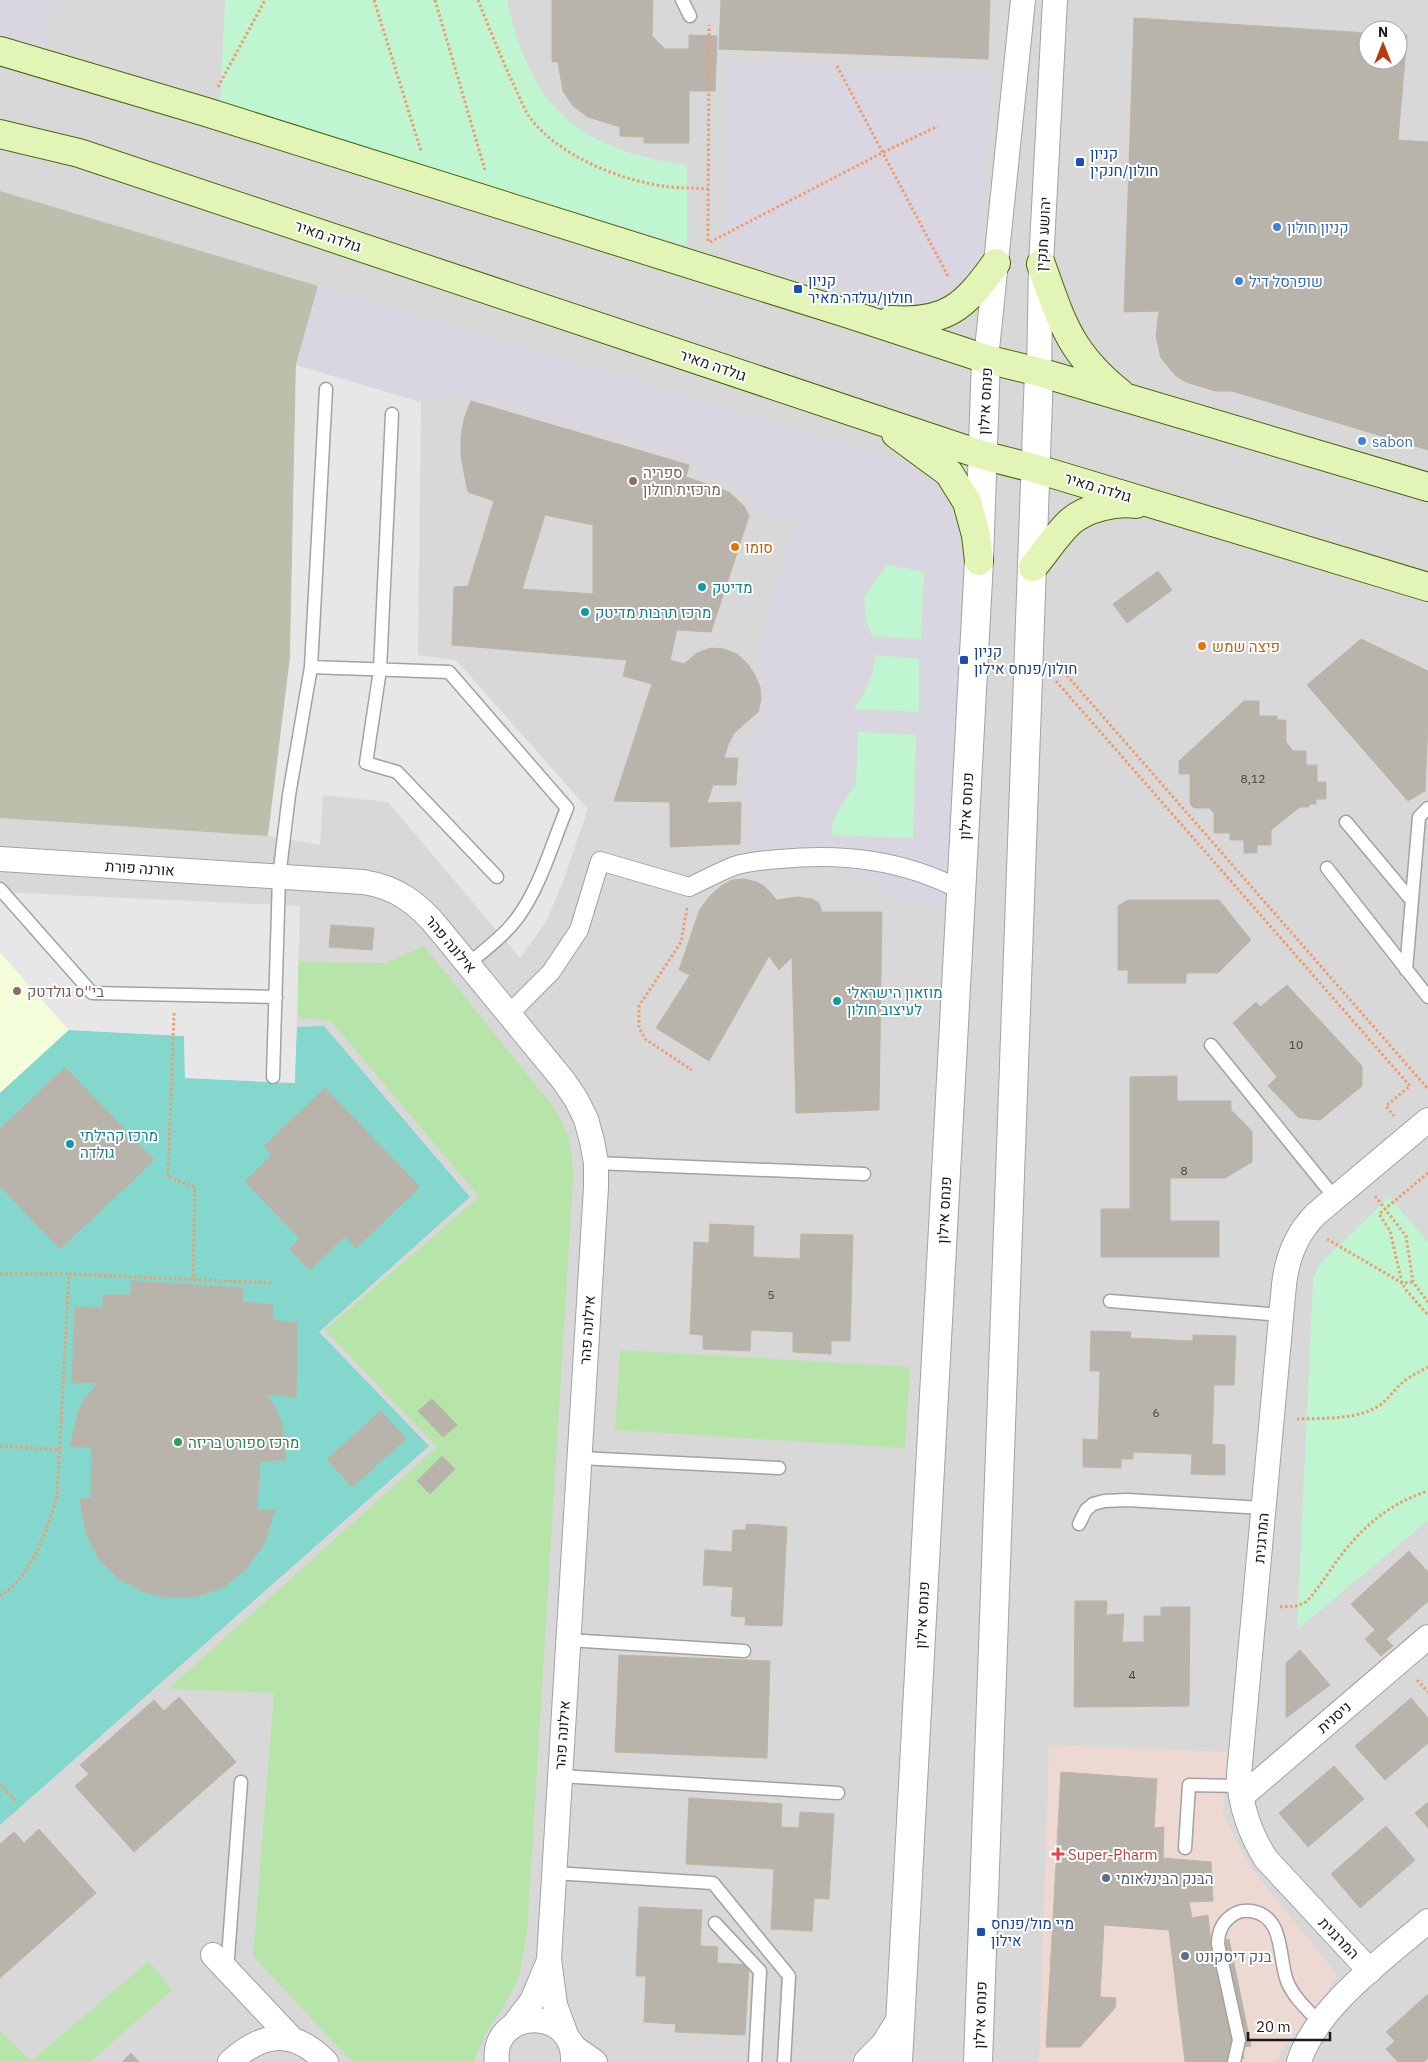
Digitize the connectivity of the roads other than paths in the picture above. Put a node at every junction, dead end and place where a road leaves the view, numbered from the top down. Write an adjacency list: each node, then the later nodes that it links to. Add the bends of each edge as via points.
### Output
1 (682, 0): 4 (lane)
2 (1023, 0): 7 (street)
3 (1055, 0): 8 (street, יהושע חנקין)
4 (690, 16)
5 (0, 51): 9 (main road, via 206,112)
6 (0, 134): 14 (main road, גולדה מאיר, via 79,153)
7 (996, 263): 9 (main road, via 963,303 931,319 913,322); 10 (street)
8 (1041, 264): 11 (street, יהושע חנקין); 13 (main road, via 1070,340 1087,364)
9 (849, 314): 10 (main road)
10 (986, 359): 11 (main road); 16 (street, פנחס אילון)
11 (1039, 372): 13 (main road); 17 (street, יהושע חנקין)
12 (326, 389): 23 (lane)
13 (1127, 399): 18 (main road)
14 (852, 412): 16 (main road, גולדה מאיר); 20 (main road, via 898,435 949,473 968,502)
15 (392, 414): 24 (lane)
16 (982, 455): 17 (main road, גולדה מאיר); 20 (street, פנחס אילון)
17 (1036, 469): 19 (main road, גולדה מאיר); 21 (street, פנחס אילון)
18 (1428, 487)
19 (1164, 507): 21 (main road, via 1130,503 1108,505 1083,514 1070,522); 22 (main road, גולדה מאיר)
20 (979, 561): 32 (street, פנחס אילון)
21 (1033, 567): 65 (street, פנחס אילון)
22 (1428, 587)
23 (311, 667): 24 (lane); 29 (lane, via 289,795)
24 (380, 670): 30 (lane, via 366,763 397,772); 34 (lane, via 449,672 567,808 531,896 503,934)
25 (1428, 808): 33 (lane, via 1419,817)
26 (1346, 822): 33 (lane)
27 (0, 858): 29 (street, אורנה פורת)
28 (1327, 868): 35 (lane)
29 (280, 877): 34 (street, אילונה פהר, via 363,882 396,891 426,914); 36 (lane)
30 (497, 877)
31 (0, 889): 36 (lane, via 92,993)
32 (961, 890): 38 (street, via 916,870 849,857 750,862 689,887 600,861 579,930 551,972); 66 (street, פנחס אילון)
33 (1412, 901): 35 (lane)
34 (468, 964): 38 (street, אילונה פהר)
35 (1406, 970): 37 (lane)
36 (276, 997): 40 (lane)
37 (1428, 997)
38 (509, 1014): 42 (street, אילונה פהר, via 576,1099 589,1130)
39 (1211, 1045): 44 (lane)
40 (273, 1077)
41 (1428, 1120): 44 (street, המרגנית)
42 (596, 1163): 43 (lane); 47 (street, אילונה פהר)
43 (864, 1174)
44 (1335, 1198): 46 (street, המרגנית, via 1305,1226 1289,1255)
45 (1110, 1301): 46 (lane)
46 (1281, 1314): 49 (street, המרגנית)
47 (580, 1458): 48 (lane); 52 (street, אילונה פהר)
48 (779, 1468)
49 (1263, 1508): 50 (lane, via 1104,1501 1086,1510); 56 (street, המרגנית)
50 (1079, 1524)
51 (1428, 1637): 56 (street, ניסנית)
52 (568, 1640): 53 (lane); 54 (street, אילונה פהר)
53 (744, 1651)
54 (560, 1776): 57 (lane); 59 (street, אילונה פהר)
55 (241, 1782): 63 (lane)
56 (1240, 1792): 58 (lane, via 1189,1785); 64 (street, המרגנית, via 1250,1829 1266,1859)
57 (838, 1793)
58 (1185, 1848)
59 (554, 1873): 62 (street, אילונה פהר); 77 (lane, via 713,1883 789,1976)
60 (1428, 1921): 64 (street)
61 (715, 1923): 76 (lane, via 760,1971)
62 (549, 1959): 68 (street, אילונה פהר, via 532,2002); 70 (street, אילונה פהר, via 555,2005)
63 (220, 1963): 69 (street)
64 (1370, 1970): 67 (street)
65 (980, 2020): 80 (street, פנחס אילון); 81 (street)
66 (900, 2021): 78 (street, via 885,2045); 79 (street, פנחס אילון)
67 (1320, 2023): 71 (street); 82 (lane, via 1287,1981 1274,1926 1258,1912 1241,1910 1229,1917 1218,1936 1239,2040)
68 (512, 2027): 70 (street, via 541,2020 552,2024); 74 (street, אילונה פהר, via 500,2040)
69 (292, 2039): 72 (street, via 263,2041 242,2051); 73 (street, via 307,2045)
70 (569, 2046): 75 (street, אילונה פהר)
71 (1299, 2059)
72 (230, 2062)
73 (326, 2062)
74 (497, 2062)
75 (595, 2062)
76 (755, 2062)
77 (784, 2062)
78 (868, 2062)
79 (898, 2062)
80 (978, 2062)
81 (996, 2062)
82 (1234, 2062)

